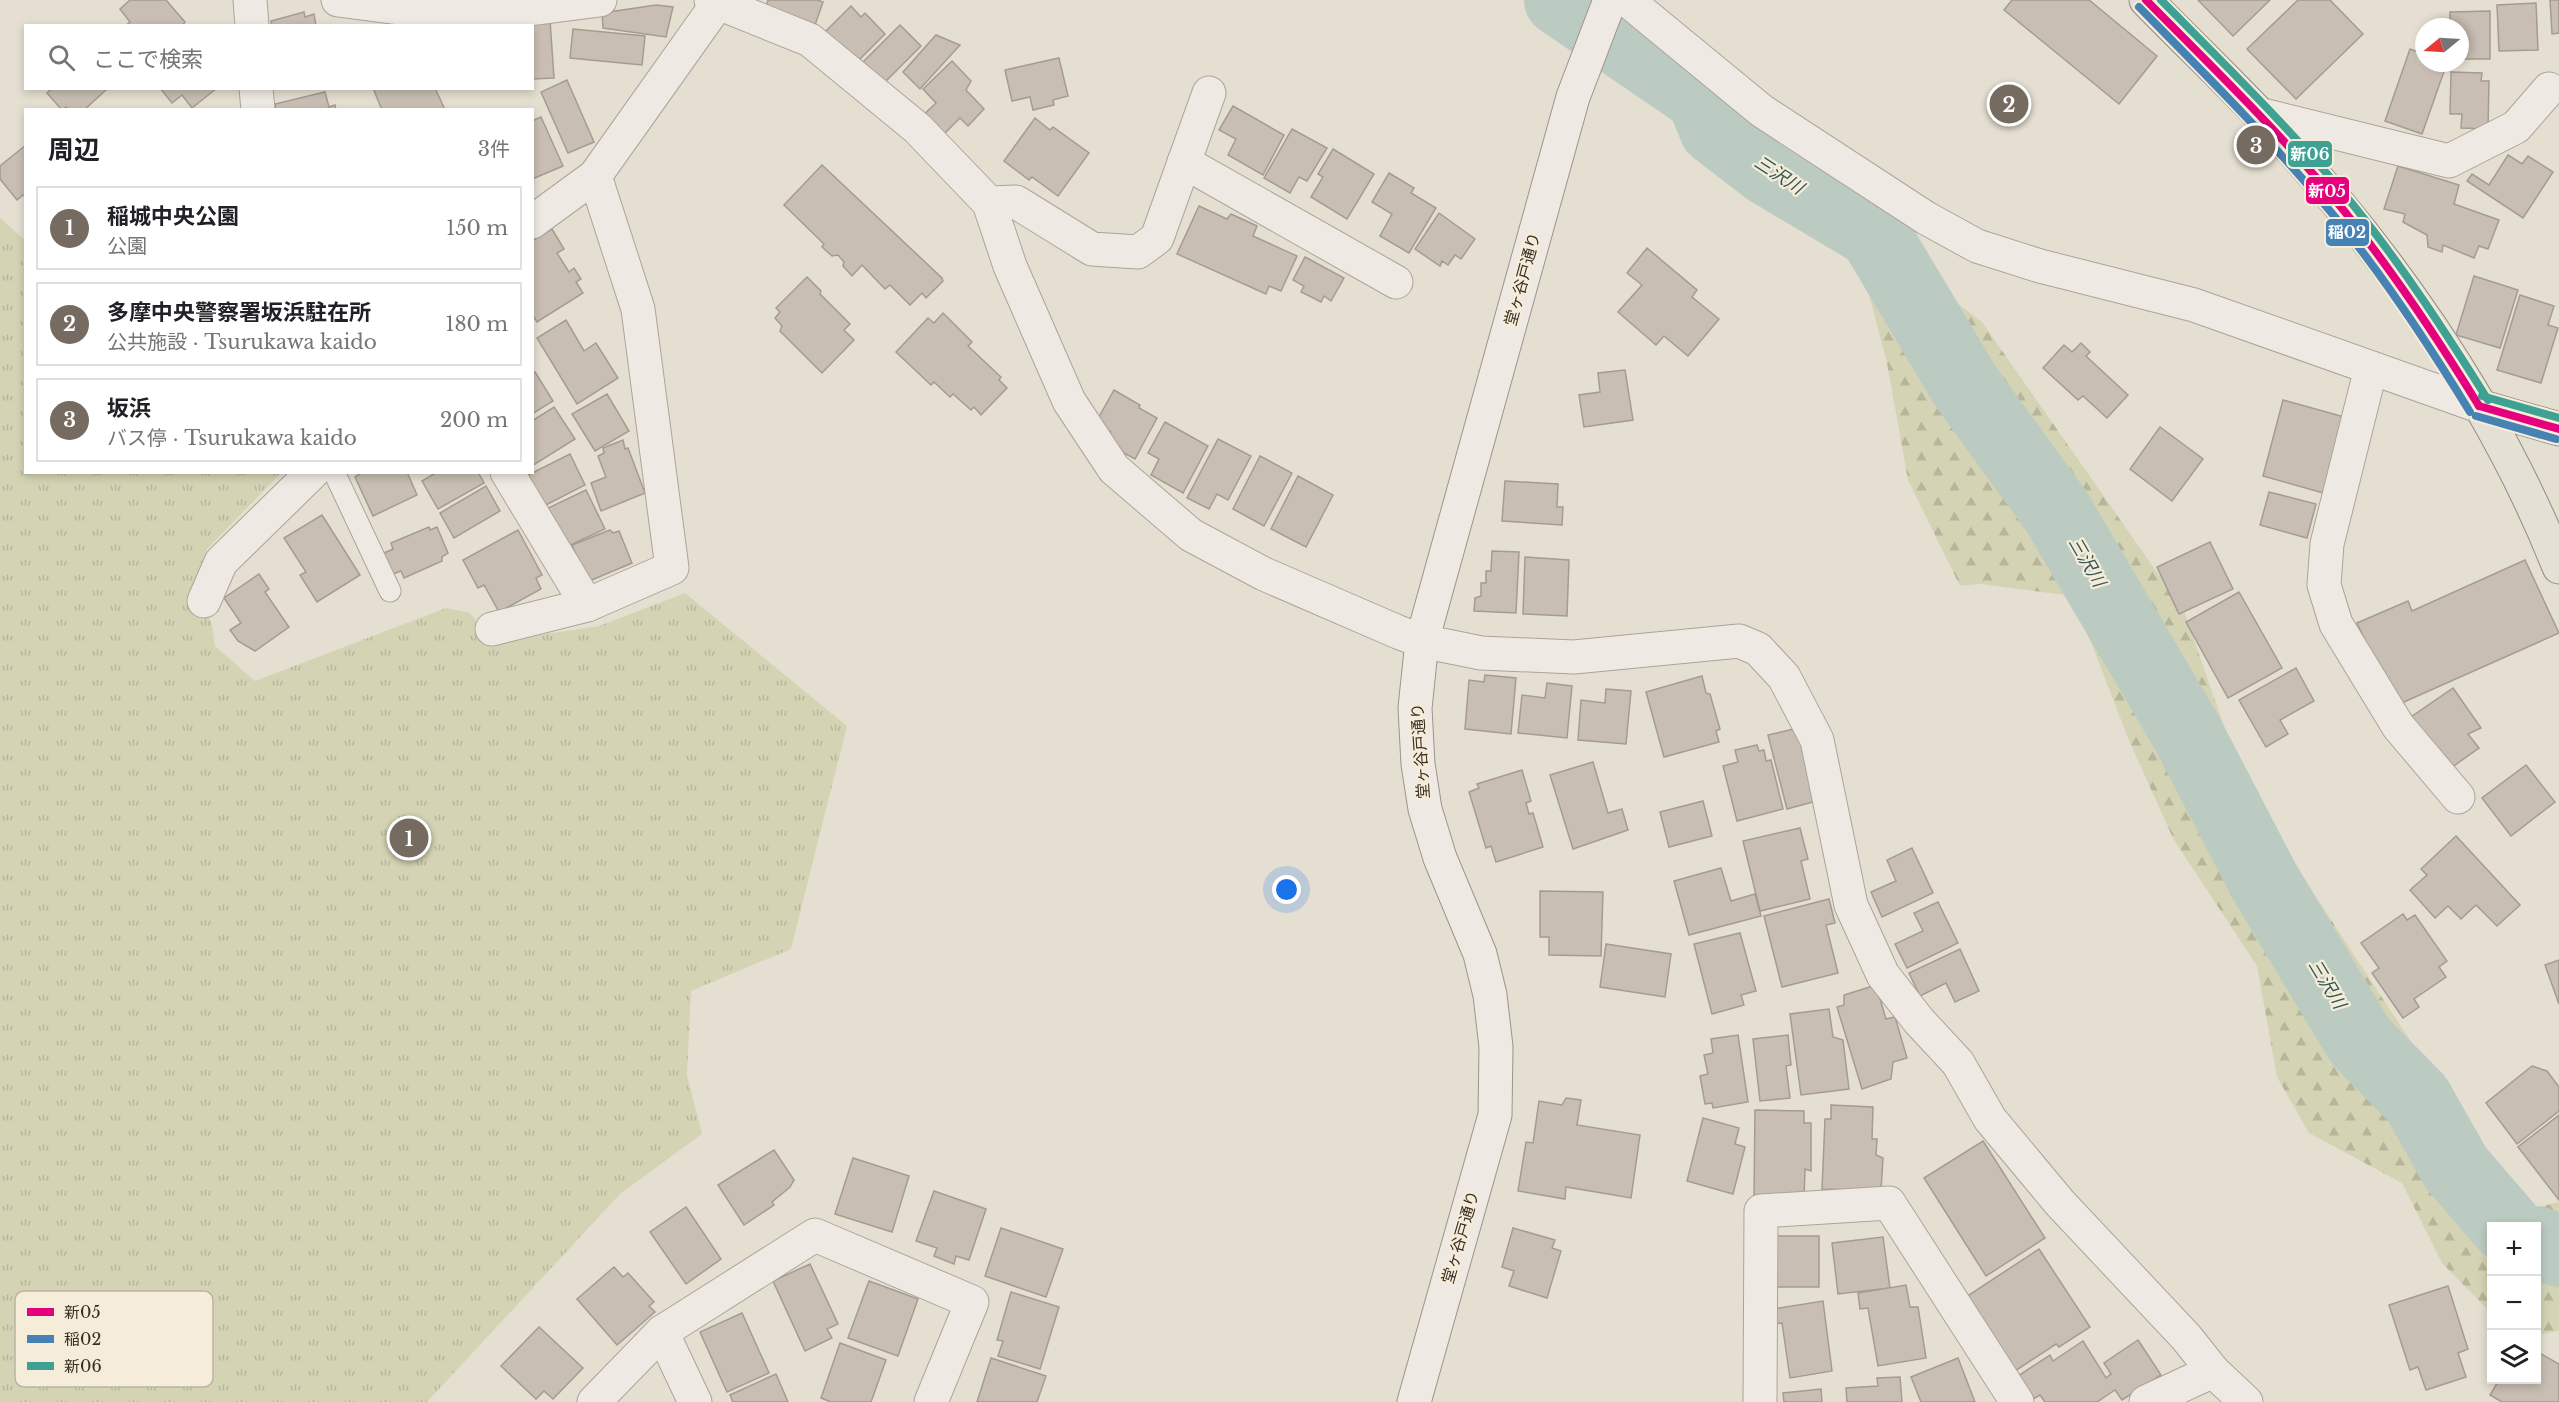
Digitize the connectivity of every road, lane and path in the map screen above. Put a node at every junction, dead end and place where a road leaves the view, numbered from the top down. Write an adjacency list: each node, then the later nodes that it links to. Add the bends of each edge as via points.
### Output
1 (250, 0): 8 (street)
2 (338, 0): 3 (street, via 414,10 530,9)
3 (600, 0)
4 (717, 0): 15 (street); 16 (street, via 810,40 918,128)
5 (1610, 0): 30 (street, 堂ヶ谷戸通り, via 1573,97)
6 (1627, 0): 19 (street, via 1762,111 1926,218 1977,246 2194,305)
7 (2146, 0): 13 (main road)
8 (252, 24)
9 (2549, 89): 13 (street, via 2516,126 2449,161)
10 (256, 90): 12 (street)
11 (1209, 93): 14 (street)
12 (258, 108)
13 (2259, 114): 20 (main road, via 2358,230 2436,335)
14 (1184, 162): 16 (street, via 1157,238 1138,252 1092,249 1016,202); 18 (street)
15 (596, 176): 17 (street); 28 (street, via 638,309 672,568)
16 (988, 203): 30 (street, via 1010,266 1069,401 1114,469 1191,535 1264,574)
17 (534, 221)
18 (1396, 282)
19 (2371, 368): 20 (street); 31 (street, via 2327,544 2324,585 2336,624 2398,726)
20 (2479, 406): 21 (street); 25 (main road, via 2534,508)
21 (2559, 429)
22 (311, 474): 27 (street, via 221,561)
23 (335, 474): 26 (lane)
24 (508, 474): 28 (street)
25 (2559, 567)
26 (390, 591)
27 (204, 601)
28 (587, 605): 29 (street)
29 (492, 629)
30 (1422, 641): 33 (street, via 1481,653 1574,657 1738,641 1758,649 1784,677 1817,740 1851,905 1883,975 1919,1022 1958,1063 1989,1119 2060,1203 2186,1337); 37 (street, 堂ヶ谷戸通り, via 1415,708 1425,809 1440,858 1480,954 1496,1047 1495,1115)
31 (2458, 797)
32 (662, 1332): 34 (street); 35 (street); 36 (street, via 815,1234 972,1302)
33 (2212, 1371): 40 (street); 41 (street)
34 (594, 1402)
35 (695, 1402)
36 (931, 1402)
37 (1414, 1402)
38 (1760, 1402): 39 (street, via 1761,1211 1889,1203)
39 (2017, 1402)
40 (2146, 1402)
41 (2246, 1402)

